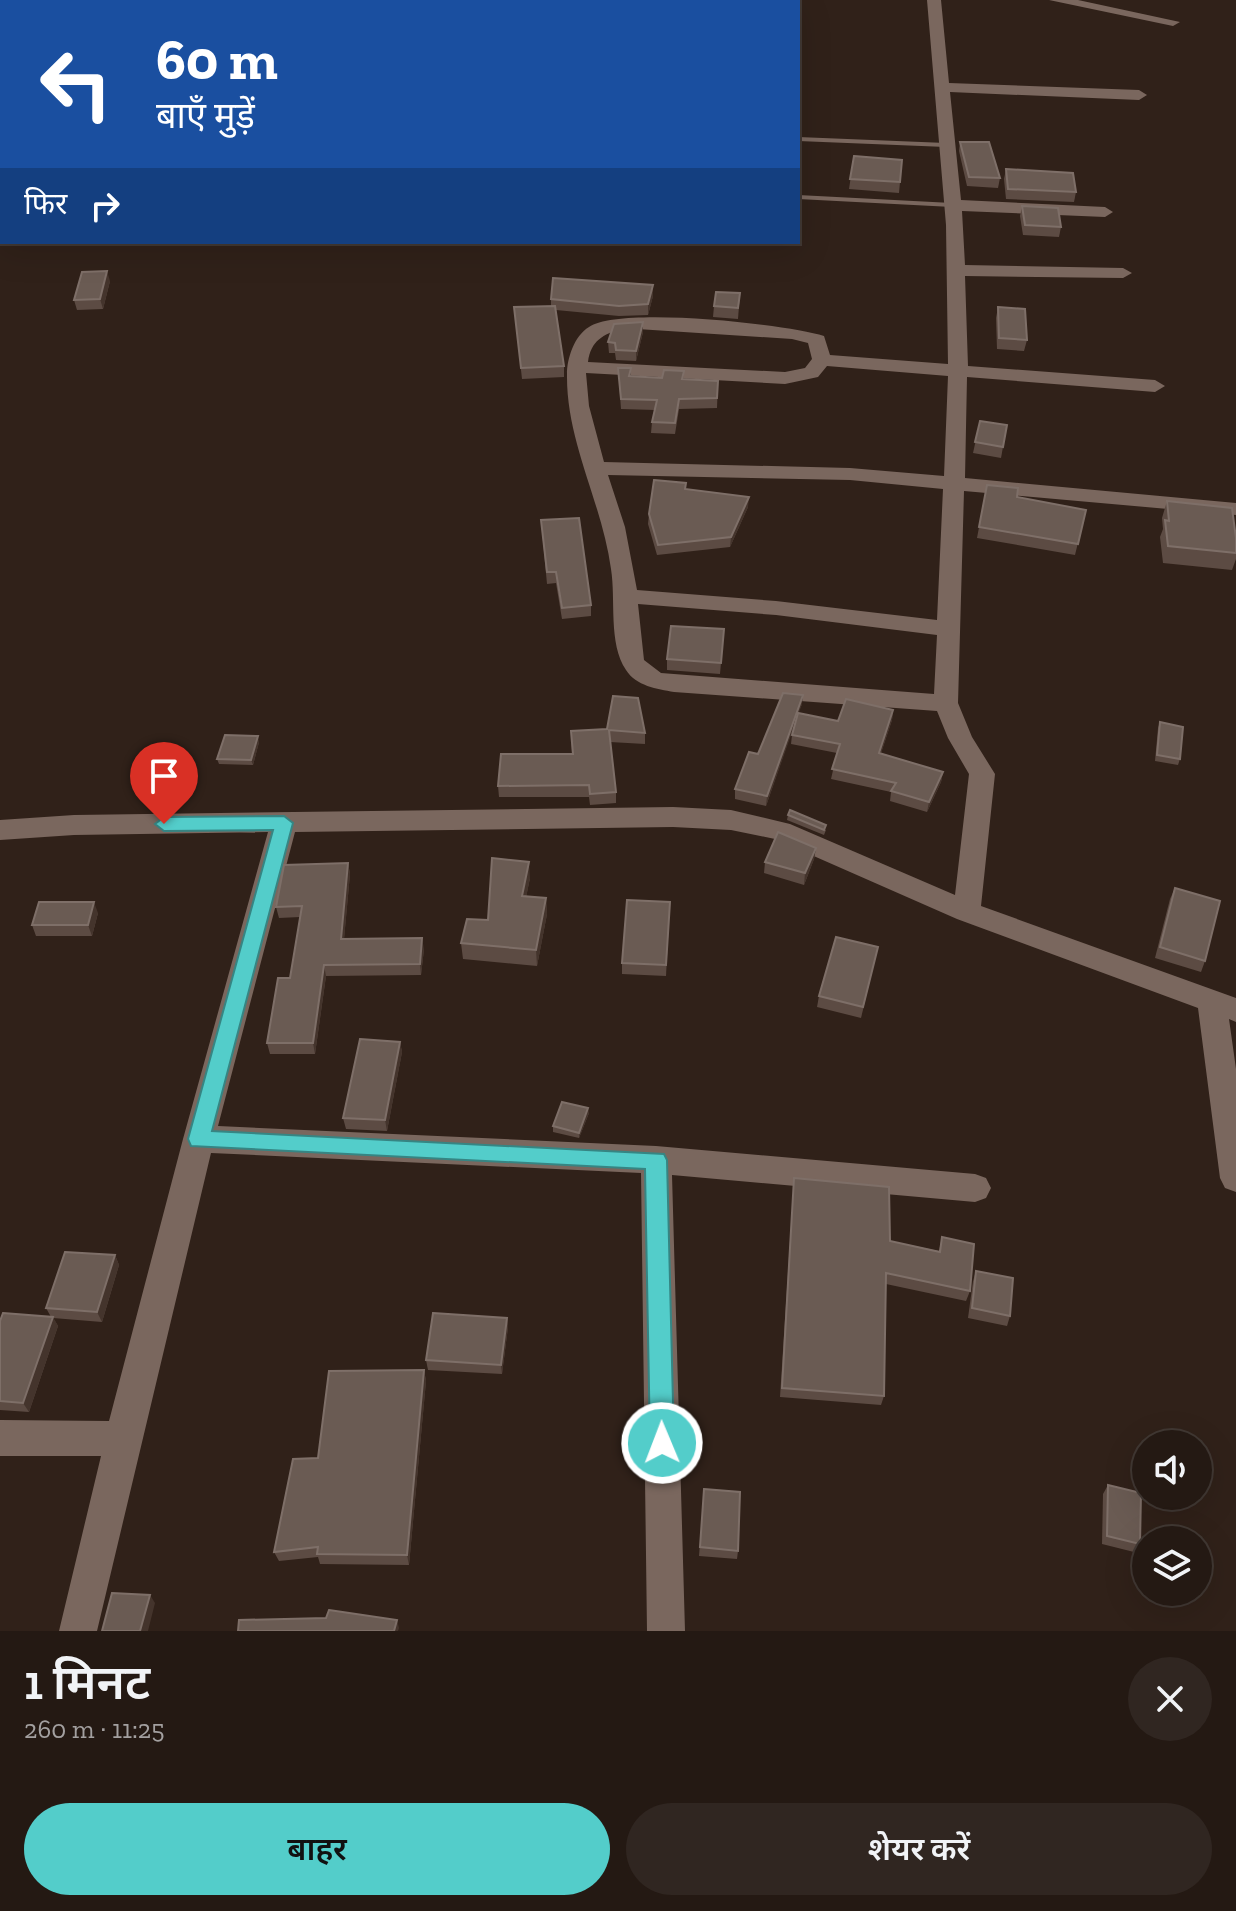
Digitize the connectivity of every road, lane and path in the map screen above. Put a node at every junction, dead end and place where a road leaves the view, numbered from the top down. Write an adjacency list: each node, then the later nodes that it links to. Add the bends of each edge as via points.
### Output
1 (934, 0): 4 (street)
2 (1056, 0): 3 (street)
3 (1173, 22)
4 (941, 87): 5 (street); 7 (street)
5 (1139, 95)
6 (800, 139): 7 (lane)
7 (946, 145): 9 (street)
8 (800, 197): 9 (lane)
9 (952, 205): 10 (street); 11 (street)
10 (1105, 212)
11 (956, 270): 12 (street); 15 (street)
12 (1123, 273)
13 (822, 360): 14 (street, via 811,373 785,378); 14 (street, via 817,340 794,333 620,322 604,324 589,336); 15 (street)
14 (576, 367): 17 (street, via 579,413)
15 (958, 369): 16 (street); 18 (street)
16 (1155, 386)
17 (594, 468): 18 (street); 20 (street, via 612,518)
18 (953, 481): 19 (street); 21 (street)
19 (1236, 509)
20 (626, 596): 21 (street); 22 (street, via 630,654 636,670 652,680)
21 (946, 629): 22 (street)
22 (946, 703): 25 (street, via 982,774)
23 (284, 823): 24 (street); 25 (street, via 731,820 781,831); 27 (street)
24 (0, 830)
25 (967, 912): 26 (street)
26 (1224, 1006): 29 (street)
27 (198, 1139): 28 (street); 32 (street)
28 (656, 1160): 30 (street); 34 (street)
29 (1236, 1178)
30 (975, 1188)
31 (0, 1438): 32 (street)
32 (120, 1439): 33 (street)
33 (78, 1631)
34 (666, 1631)

